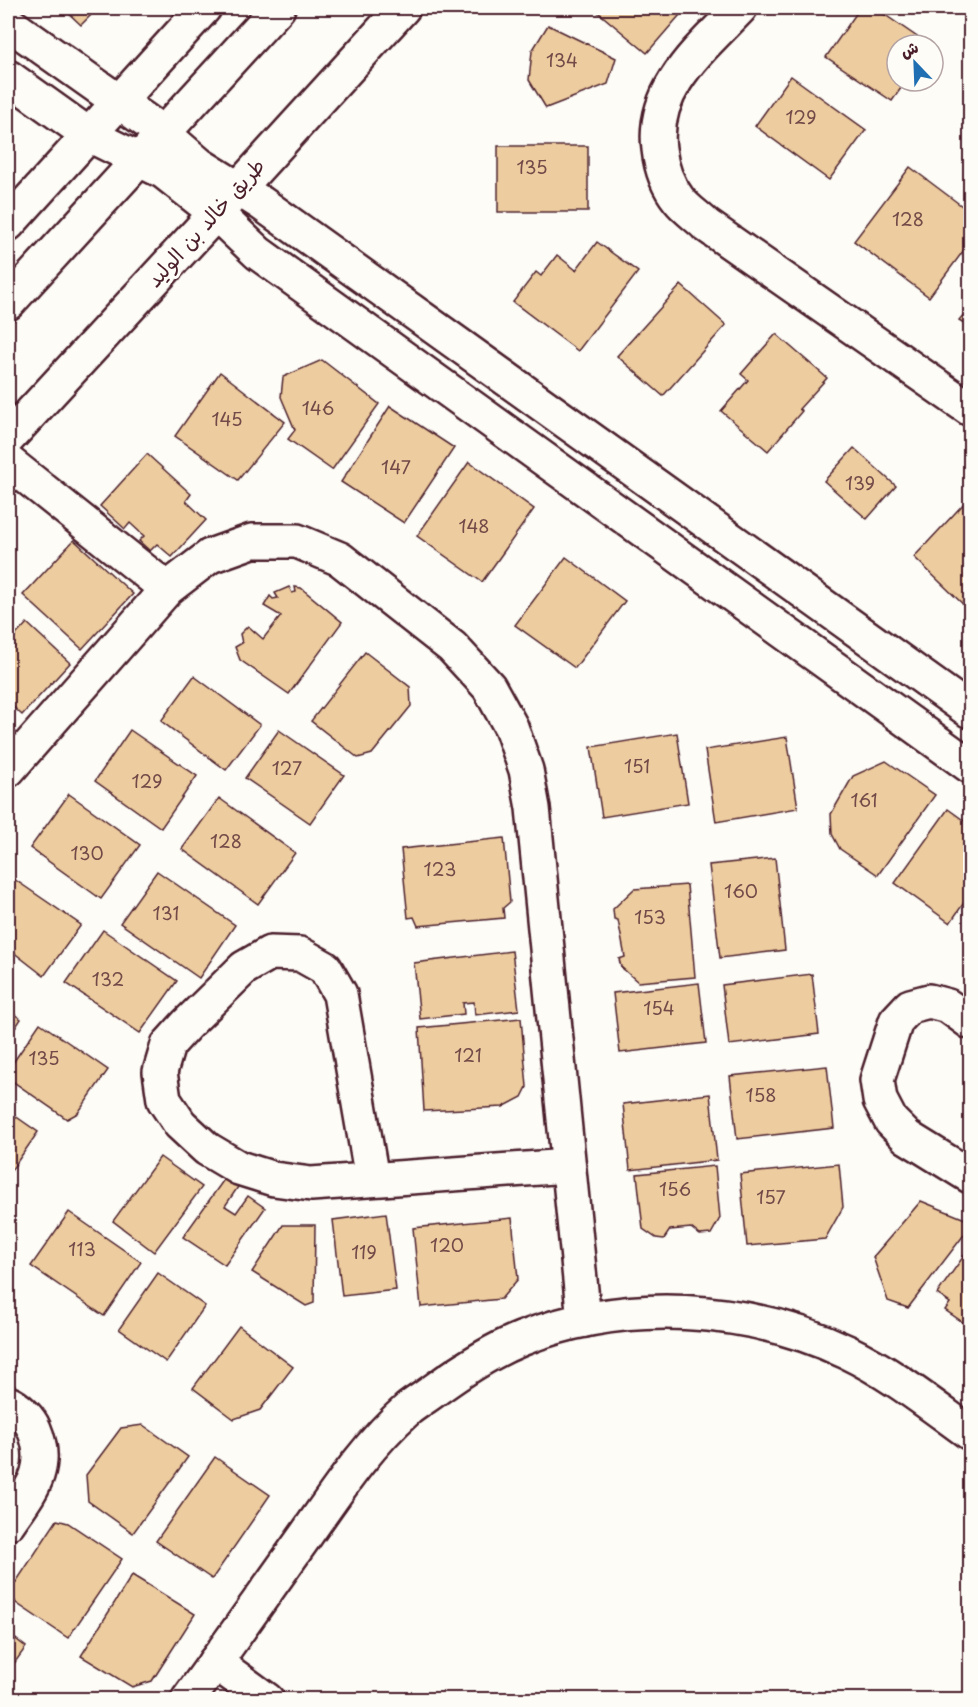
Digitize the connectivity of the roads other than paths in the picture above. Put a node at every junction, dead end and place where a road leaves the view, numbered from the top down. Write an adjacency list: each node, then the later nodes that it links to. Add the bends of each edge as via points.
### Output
1 (204, 8): 7 (street)
2 (278, 8): 8 (street)
3 (403, 8): 11 (street, طريق خالد بن الوليد)
4 (740, 8): 15 (street, via 684,67 664,97 657,133 662,169 679,201 706,225)
5 (8, 22): 7 (street)
6 (8, 77): 9 (street)
7 (119, 102): 8 (street); 9 (street)
8 (163, 133): 10 (street); 11 (street, via 200,165)
9 (89, 135): 10 (street); 13 (street)
10 (139, 159): 12 (street, via 164,172); 14 (street)
11 (238, 187): 12 (street, طريق خالد بن الوليد); 19 (street)
12 (216, 213): 16 (street, طريق خالد بن الوليد); 20 (street, via 258,253)
13 (8, 224)
14 (8, 303)
15 (970, 409)
16 (8, 438)
17 (8, 462): 18 (street)
18 (167, 590): 21 (street); 23 (street, via 210,556 252,541 297,541 340,559 452,647 489,687 511,727 526,770 533,808)
19 (970, 711)
20 (970, 766)
21 (8, 770)
22 (970, 1022): 24 (street, via 948,1006 928,1001 910,1006 896,1021 877,1080 880,1100 891,1121 907,1137)
23 (568, 1166): 25 (street); 26 (street)
24 (970, 1176)
25 (372, 1179): 25 (street, via 311,1184 274,1179 239,1168 200,1143 180,1124 164,1100 160,1072 168,1045 244,968 270,953 300,954 325,968 340,994)
26 (584, 1320): 28 (street, via 636,1313 689,1312 741,1318 792,1330 848,1352); 30 (street, via 521,1339 462,1370 409,1409 363,1456)
27 (8, 1404): 29 (street, via 31,1422 40,1445 40,1470)
28 (970, 1433)
29 (8, 1523)
30 (215, 1662): 31 (street); 32 (street)
31 (188, 1700)
32 (267, 1700)

